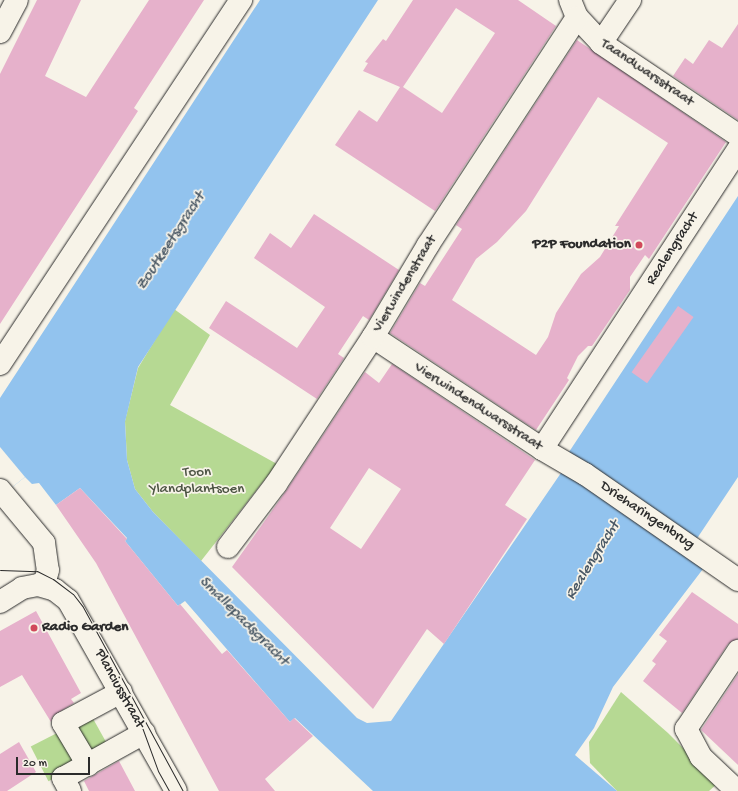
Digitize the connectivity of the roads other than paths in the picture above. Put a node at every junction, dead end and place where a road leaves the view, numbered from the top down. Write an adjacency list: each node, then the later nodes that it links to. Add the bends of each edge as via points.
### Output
1 (17, 0): 5 (street)
2 (241, 0): 10 (street)
3 (630, 0): 6 (street)
4 (574, 9): 6 (street, Taandwarsstraat); 9 (street, Vierwindenstraat)
5 (0, 32)
6 (600, 43): 7 (street, Taandwarsstraat)
7 (738, 135)
8 (738, 150): 11 (street, Realengracht)
9 (373, 338): 11 (street, Vierwindendwarsstraat); 14 (street, Vierwindenstraat, via 276,484)
10 (0, 364)
11 (542, 449): 12 (street, Vierwindendwarsstraat)
12 (585, 474): 15 (street, Drieharingenbrug)
13 (2, 493): 16 (street, via 44,543 48,570)
14 (228, 547)
15 (738, 580)
16 (44, 586): 17 (street, via 27,586); 19 (street, Planciusstraat, via 62,595 74,608)
17 (0, 602)
18 (738, 651): 24 (street, via 686,729 701,757)
19 (121, 692): 20 (street, Planciusstraat); 21 (street, via 63,723)
20 (144, 733): 21 (street); 23 (street, Planciusstraat)
21 (88, 765): 22 (street, via 63,778)
22 (70, 791)
23 (176, 791)
24 (737, 791)

